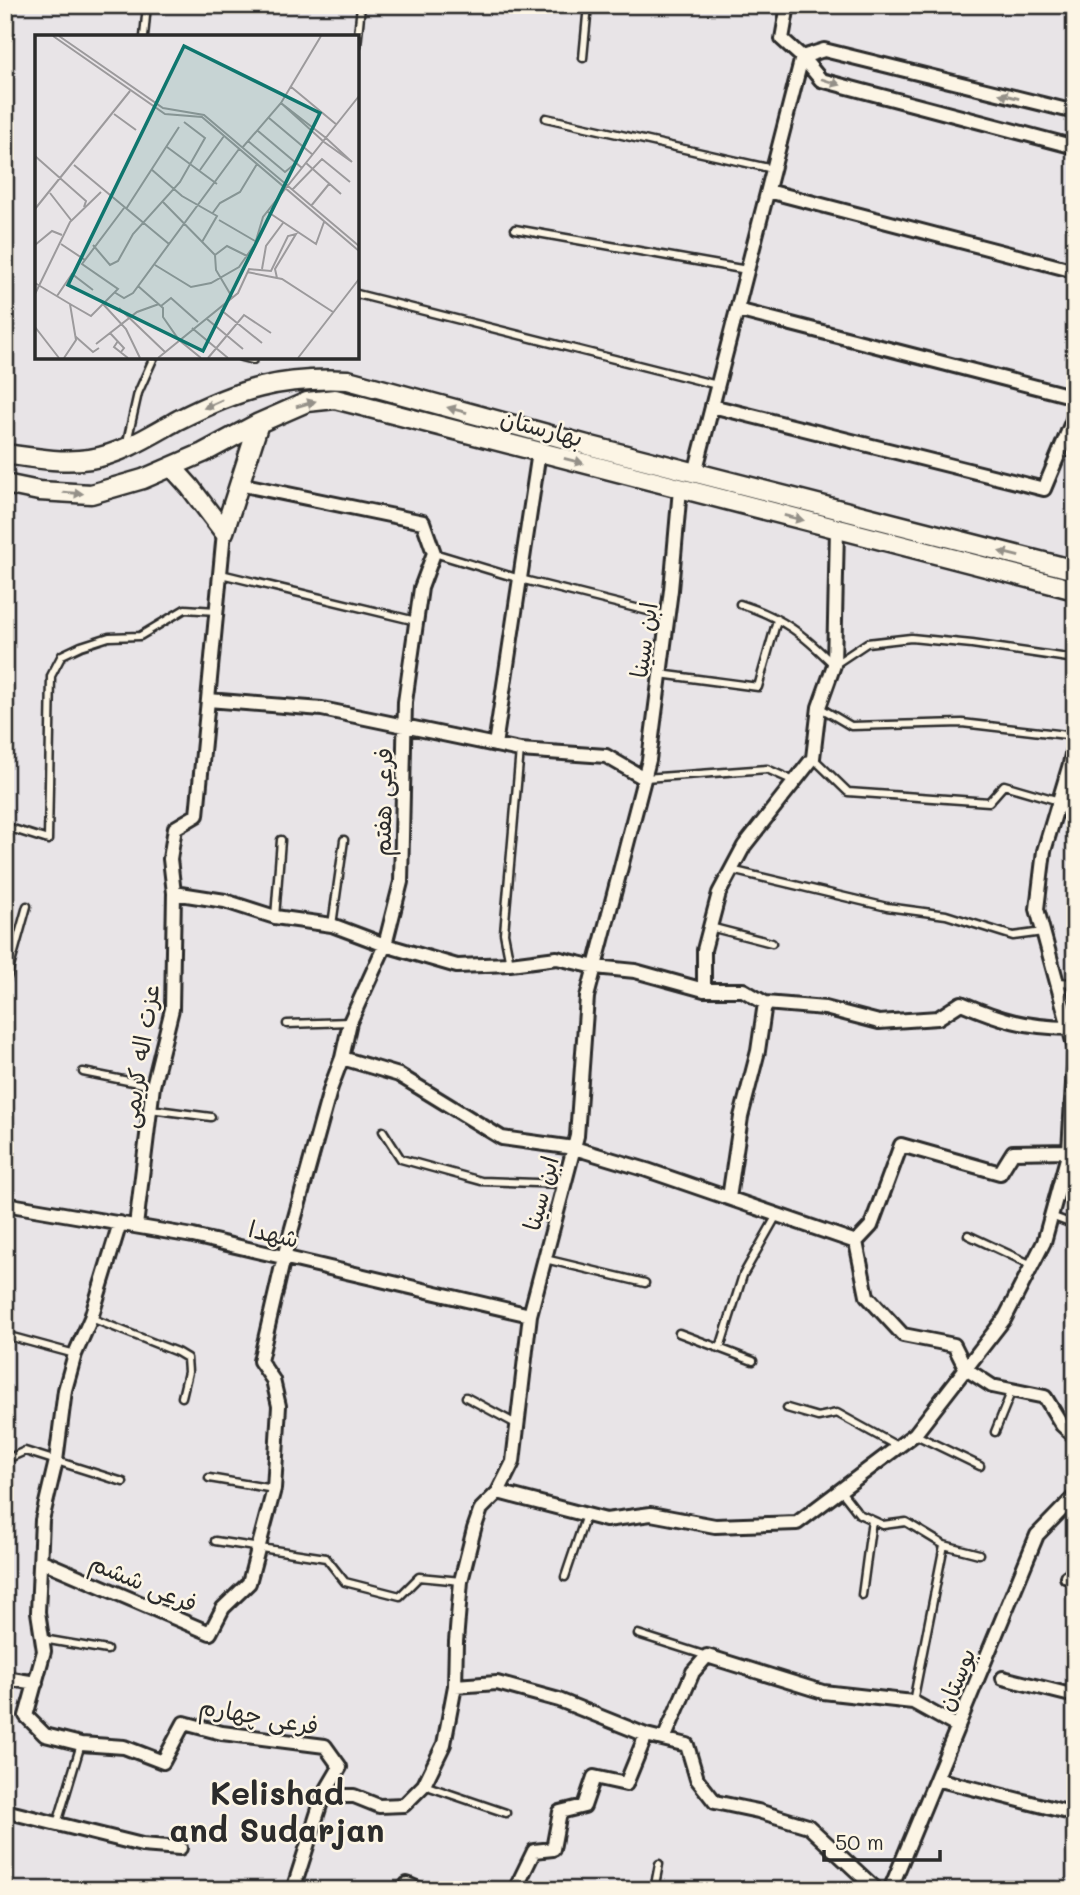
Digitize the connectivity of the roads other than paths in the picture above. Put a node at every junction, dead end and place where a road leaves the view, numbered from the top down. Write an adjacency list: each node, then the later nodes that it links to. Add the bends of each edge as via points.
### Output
1 (147, 5): 5 (lane)
2 (361, 5): 6 (lane)
3 (588, 5): 8 (lane)
4 (788, 5): 7 (street, via 782,39)
5 (144, 35)
6 (358, 35)
7 (803, 57): 9 (street, one-way to 7, via 824,50); 11 (street, one-way to 11, via 821,80); 12 (street)
8 (583, 58)
9 (1075, 113)
10 (546, 118): 12 (lane)
11 (1075, 147)
12 (773, 170): 13 (street)
13 (768, 191): 15 (street); 16 (street)
14 (515, 229): 15 (lane)
15 (747, 270): 18 (street)
16 (1075, 271)
17 (359, 295): 20 (lane)
18 (737, 310): 20 (street); 21 (street)
19 (153, 359): 25 (lane, via 138,393)
20 (718, 385): 22 (street)
21 (1075, 397)
22 (712, 406): 23 (street, via 1044,489); 29 (street)
23 (1075, 415)
24 (259, 423): 26 (street, بهارستان, one-way to 26, via 307,402 335,399); 28 (street, بهارستان); 31 (street)
25 (126, 448): 27 (street, بهارستان, via 60,461); 29 (street, بهارستان, one-way to 25, via 348,380 312,378 238,393)
26 (539, 452): 32 (street, بهارستان, one-way to 32); 38 (street)
27 (5, 454)
28 (172, 467): 30 (street, بهارستان, one-way to 28, via 91,494); 34 (street)
29 (695, 473): 36 (street, بهارستان, one-way to 29)
30 (5, 484)
31 (239, 484): 34 (street); 35 (street, via 423,522)
32 (680, 489): 33 (street, بهارستان, one-way to 33); 42 (street, ابن سینا)
33 (837, 529): 39 (street, بهارستان); 46 (street)
34 (224, 532): 37 (street)
35 (434, 553): 38 (lane); 44 (street, فرعی هفتم, via 421,588)
36 (1075, 570)
37 (220, 573): 41 (street); 44 (lane)
38 (520, 579): 42 (lane); 52 (street)
39 (1075, 590)
40 (740, 604): 43 (lane)
41 (216, 611): 48 (street); 59 (lane, via 185,609 139,636 109,638 62,655 51,676 48,840 10,828)
42 (668, 616): 47 (street, ابن سینا)
43 (777, 620): 46 (lane, via 802,634); 47 (lane, via 758,687)
44 (416, 621): 50 (street, فرعی هفتم)
45 (1075, 659): 46 (lane, via 911,638 867,643)
46 (834, 665): 49 (street)
47 (660, 674): 55 (street, ابن سینا)
48 (208, 700): 50 (street, via 322,709); 63 (street, عزت اله کریمی, via 197,815 175,828 170,859)
49 (819, 706): 51 (lane, via 851,726 962,723); 54 (street)
50 (404, 724): 52 (street); 70 (street, فرعی هفتم, via 401,882)
51 (1075, 737): 57 (street)
52 (495, 745): 53 (street)
53 (520, 750): 55 (street, via 606,756); 71 (lane, via 504,933)
54 (813, 758): 56 (street); 57 (lane, via 848,792 989,802 1004,785)
55 (644, 778): 56 (lane, via 766,769); 72 (street, ابن سینا)
56 (794, 781): 62 (street)
57 (1059, 802): 58 (street); 68 (street, via 1044,851 1037,909)
58 (1075, 814)
59 (5, 838)
60 (281, 840): 65 (lane)
61 (344, 841): 66 (lane)
62 (731, 870): 67 (street); 68 (lane, via 887,907 946,915 1013,936)
63 (174, 893): 65 (street, via 225,901); 83 (street, عزت اله کریمی, via 172,1009)
64 (27, 906): 75 (lane)
65 (275, 917): 66 (street)
66 (332, 925): 70 (street)
67 (710, 926): 69 (lane); 76 (street, via 704,950)
68 (1043, 932): 73 (street)
69 (772, 943)
70 (385, 945): 71 (street, via 457,966); 78 (street, فرعی هفتم)
71 (510, 964): 72 (street, via 557,958)
72 (595, 967): 76 (street, via 635,971); 87 (street, ابن سینا, via 587,997)
73 (1057, 982): 74 (lane); 80 (street)
74 (1075, 983)
75 (5, 985)
76 (704, 990): 77 (street, via 743,990)
77 (765, 1003): 80 (street, via 825,1008 878,1022 938,1018 961,1003 999,1020); 90 (street)
78 (349, 1022): 79 (lane); 81 (street, فرعی هفتم)
79 (287, 1024)
80 (1069, 1028): 88 (street, via 1075,1049)
81 (342, 1059): 87 (street, via 399,1074 502,1138); 99 (street, فرعی هفتم)
82 (83, 1072): 83 (lane)
83 (153, 1086): 84 (street, عزت اله کریمی)
84 (150, 1109): 85 (lane); 96 (street, عزت اله کریمی)
85 (211, 1117)
86 (383, 1131): 89 (lane, via 401,1159 481,1181)
87 (574, 1148): 89 (street, ابن سینا); 90 (street)
88 (1069, 1151): 93 (street); 98 (street, via 1013,1152 1000,1173 901,1145 871,1226)
89 (564, 1184): 100 (street, ابن سینا)
90 (729, 1198): 92 (street)
91 (5, 1204): 94 (street, شهدا)
92 (777, 1215): 98 (street); 107 (lane, via 743,1275)
93 (1051, 1216): 95 (lane); 101 (street)
94 (120, 1223): 96 (street, شهدا); 104 (street, فرعی چهارم)
95 (1075, 1225)
96 (136, 1226): 99 (street, شهدا)
97 (968, 1235): 101 (lane)
98 (856, 1242): 110 (street, via 867,1296 903,1335 954,1345)
99 (284, 1257): 103 (street, شهدا); 125 (street, فرعی ششم, via 260,1362 273,1380 279,1406)
100 (545, 1259): 102 (lane); 103 (street, ابن سینا)
101 (1032, 1265): 110 (street, via 1005,1318)
102 (645, 1283)
103 (530, 1315): 115 (street, ابن سینا)
104 (91, 1318): 108 (street, فرعی چهارم); 112 (lane, via 187,1359)
105 (679, 1333): 107 (lane)
106 (5, 1335): 108 (lane)
107 (720, 1348): 109 (lane)
108 (75, 1354): 121 (street, فرعی چهارم, via 65,1390)
109 (753, 1362)
110 (965, 1369): 111 (street, via 992,1386); 117 (street)
111 (1012, 1390): 116 (lane); 118 (street, via 1045,1397 1062,1426)
112 (182, 1397)
113 (466, 1397): 115 (lane)
114 (787, 1408): 119 (lane, via 818,1417 836,1413)
115 (516, 1424): 126 (street, ابن سینا, via 513,1462)
116 (995, 1432)
117 (915, 1434): 119 (street); 122 (lane)
118 (1075, 1437)
119 (899, 1447): 127 (street)
120 (5, 1460): 121 (lane, via 25,1451)
121 (56, 1461): 124 (lane); 135 (street, فرعی چهارم, via 42,1520)
122 (980, 1466)
123 (209, 1478): 125 (lane)
124 (123, 1482)
125 (274, 1489): 133 (street, فرعی ششم)
126 (498, 1492): 129 (street); 137 (street, ابن سینا, via 481,1509)
127 (842, 1492): 129 (street, via 797,1523 715,1526 651,1514 606,1520); 130 (lane, via 859,1514)
128 (1071, 1503): 149 (street, بوستان, via 1037,1535)
129 (586, 1515): 136 (lane)
130 (872, 1520): 132 (lane, via 883,1525 906,1522); 138 (lane)
131 (215, 1541): 133 (lane)
132 (944, 1545): 134 (lane); 148 (lane)
133 (258, 1547): 135 (street, فرعی ششم, via 248,1583 223,1608 210,1633); 137 (lane, via 326,1558 345,1582 400,1596 419,1577)
134 (979, 1555)
135 (42, 1561): 140 (street, فرعی چهارم, via 38,1612)
136 (565, 1577)
137 (461, 1581): 146 (street, ابن سینا)
138 (862, 1595)
139 (638, 1634): 142 (lane)
140 (42, 1639): 141 (lane); 145 (street, فرعی چهارم, via 44,1651)
141 (107, 1650)
142 (707, 1656): 148 (street, via 822,1692); 151 (street, via 693,1672)
143 (5, 1678): 145 (street)
144 (1003, 1678): 147 (street)
145 (36, 1683): 152 (street, فرعی چهارم, via 26,1716 45,1735)
146 (455, 1686): 150 (street, via 497,1683 559,1700); 154 (street, ابن سینا, via 444,1744)
147 (1075, 1696)
148 (912, 1702): 149 (street)
149 (958, 1727): 153 (street, بوستان)
150 (646, 1735): 151 (street); 165 (street, via 626,1784 594,1777 584,1807 560,1812 553,1849 534,1851)
151 (664, 1739): 167 (street, via 687,1745 697,1779 715,1802 808,1826)
152 (81, 1744): 155 (street, فرعی چهارم, via 124,1747 163,1762 184,1723 222,1733 325,1746 340,1767); 159 (lane)
153 (936, 1779): 158 (street); 168 (street, بوستان)
154 (424, 1785): 155 (street, ابن سینا, via 404,1805); 157 (lane)
155 (323, 1796): 163 (street, فرعی چهارم)
156 (5, 1811): 159 (street)
157 (506, 1813)
158 (1075, 1814)
159 (57, 1824): 160 (street, via 142,1845)
160 (180, 1848)
161 (659, 1864): 166 (lane)
162 (408, 1884): 164 (street)
163 (293, 1890)
164 (421, 1890)
165 (515, 1890)
166 (654, 1890)
167 (877, 1890)
168 (890, 1890)

